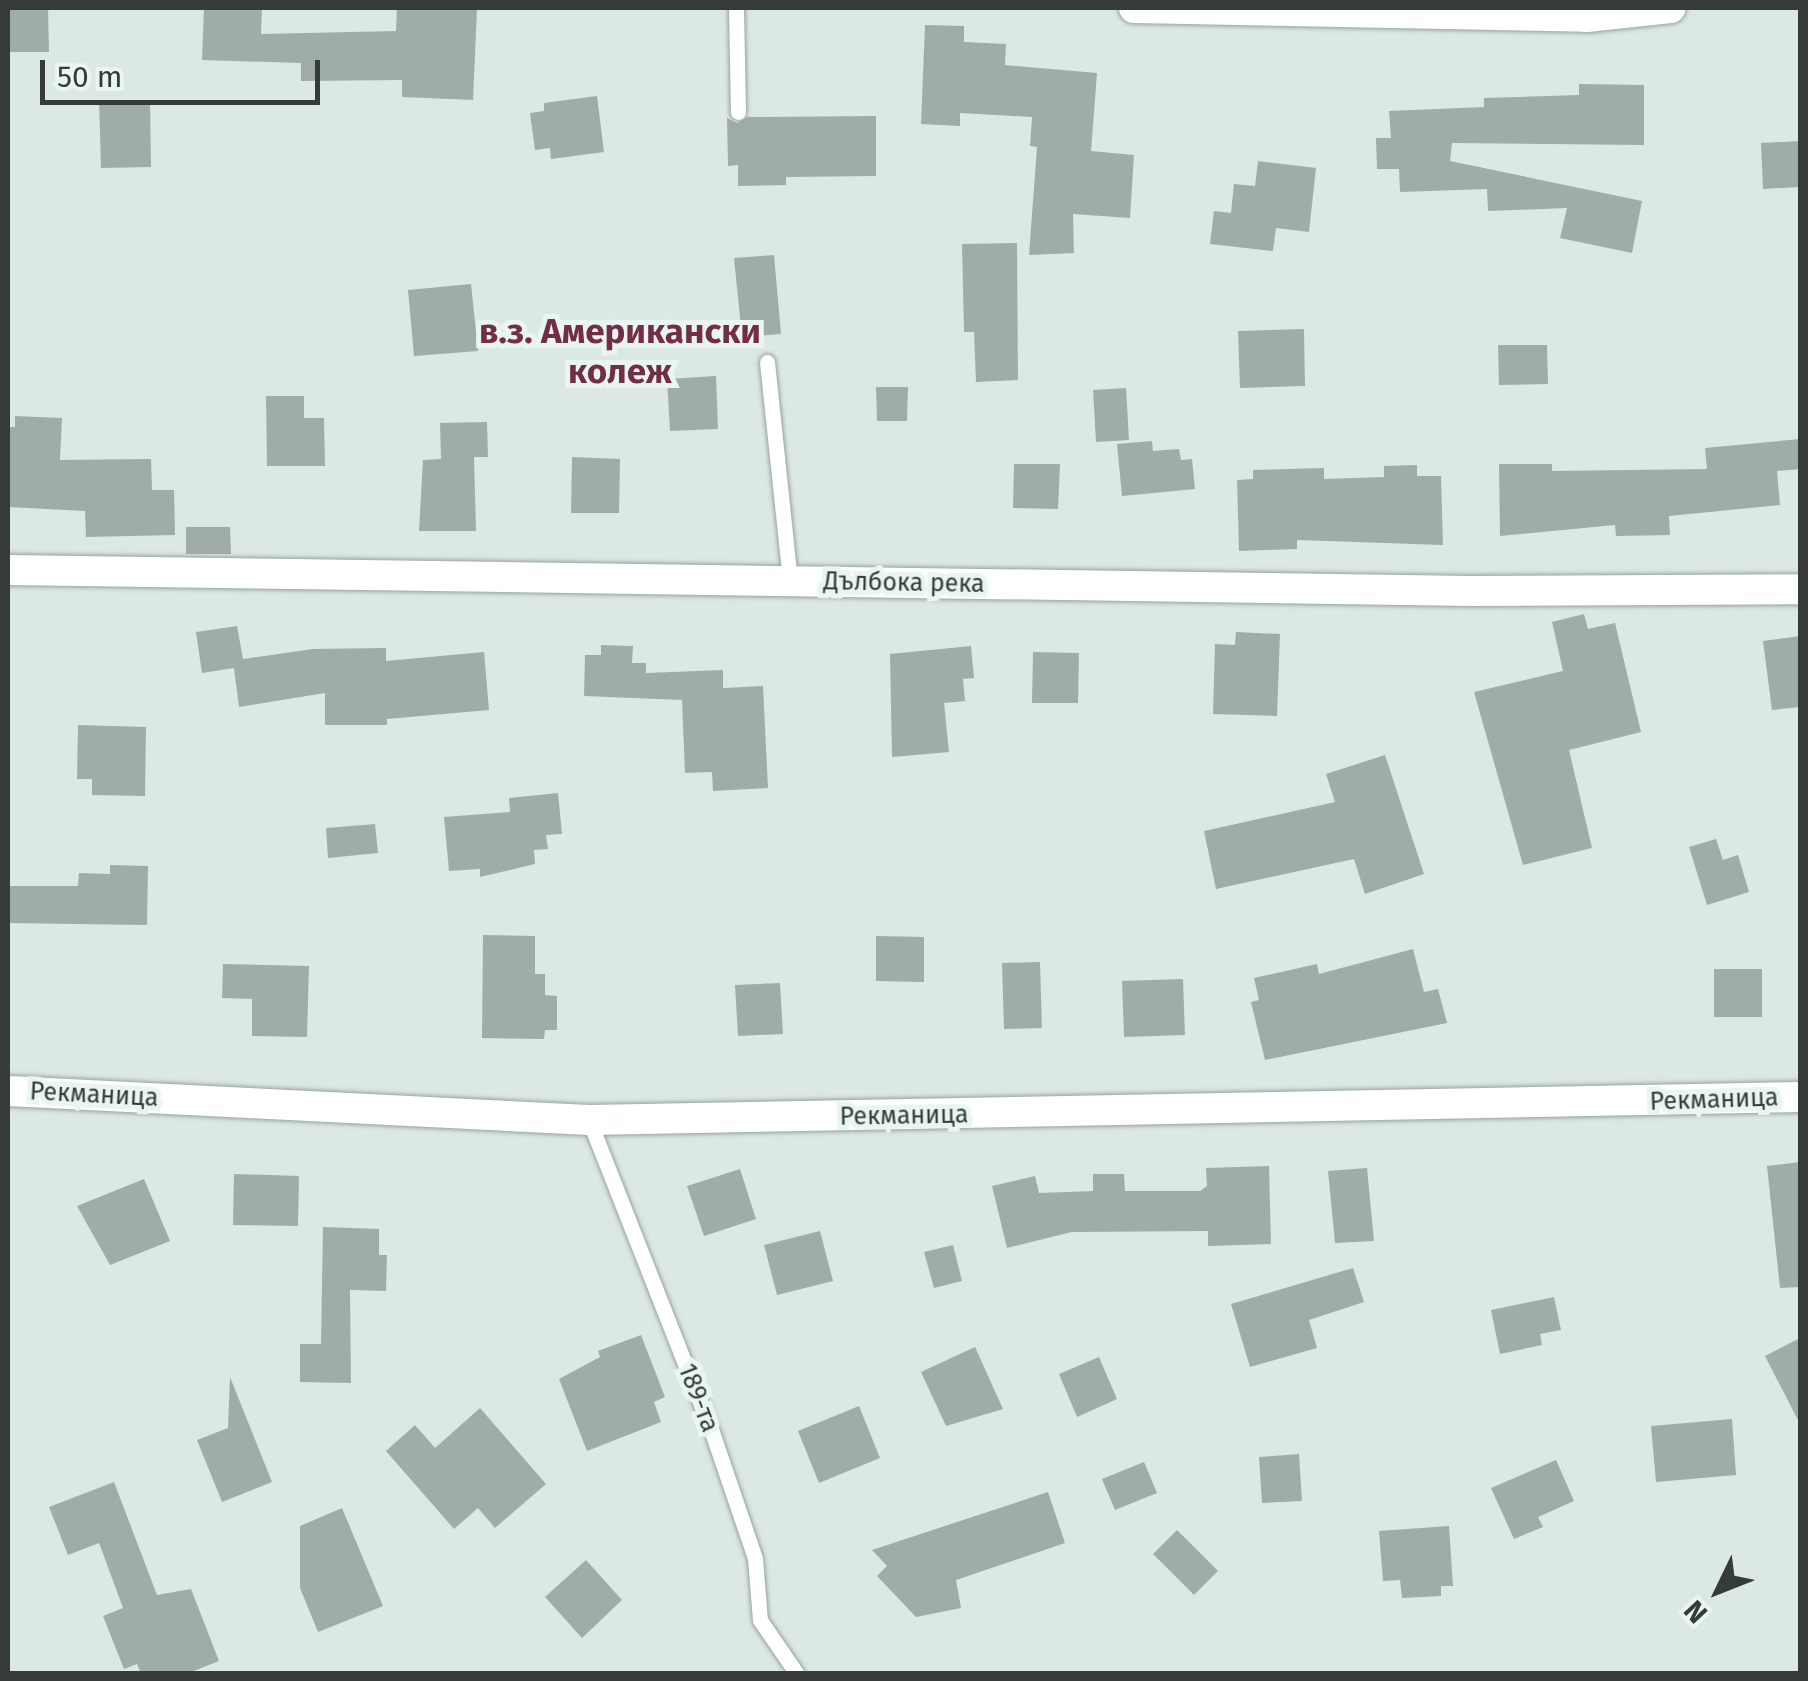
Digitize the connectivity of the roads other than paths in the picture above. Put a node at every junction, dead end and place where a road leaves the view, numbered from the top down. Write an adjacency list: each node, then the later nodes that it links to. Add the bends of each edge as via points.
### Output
1 (736, 8): 4 (lane)
2 (1134, 8): 3 (street, via 1587,17)
3 (1670, 8)
4 (738, 112)
5 (766, 362): 7 (lane)
6 (8, 570): 7 (street, Дълбока река)
7 (790, 582): 8 (street, Дълбока река)
8 (1800, 589)
9 (8, 1091): 11 (street, Рекманица)
10 (1800, 1097): 11 (street, Рекманица)
11 (589, 1120): 12 (lane, 189-та, via 711,1429 755,1558 760,1620)
12 (797, 1674)

